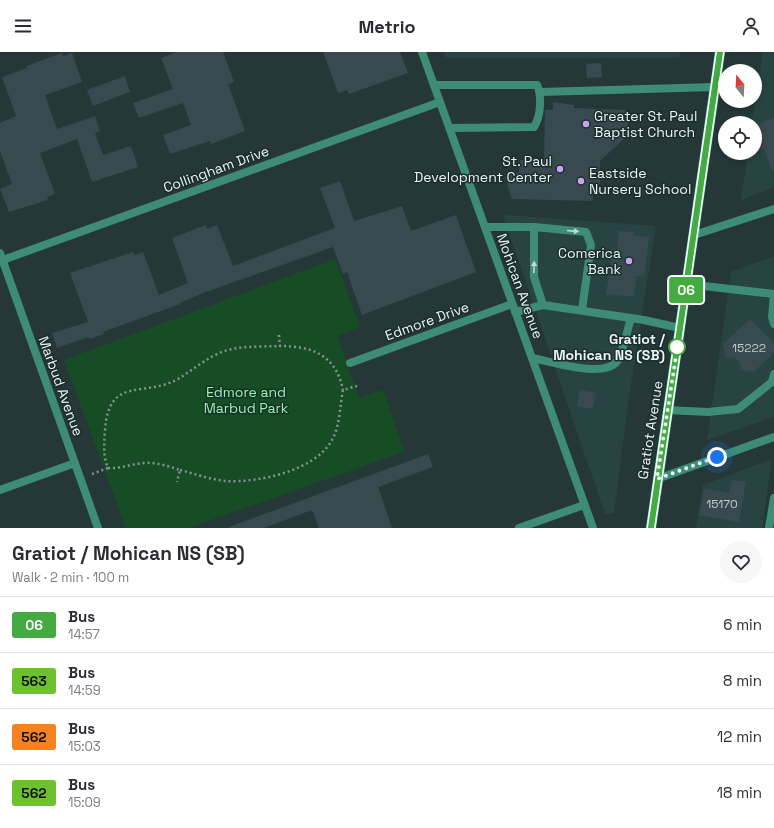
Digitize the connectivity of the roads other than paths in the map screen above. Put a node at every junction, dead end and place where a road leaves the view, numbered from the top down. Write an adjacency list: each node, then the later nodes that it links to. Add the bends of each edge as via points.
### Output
1 (422, 52): 3 (street, Mohican Avenue)
2 (720, 52): 4 (main road, Gratiot Avenue)
3 (434, 85): 5 (street, via 537,85); 6 (street, Mohican Avenue)
4 (715, 87): 5 (street); 11 (main road, Gratiot Avenue)
5 (540, 92): 7 (street, via 538,121 534,127)
6 (440, 102): 7 (street, Mohican Avenue); 12 (street, Collingham Drive)
7 (450, 128): 9 (street, Mohican Avenue)
8 (774, 209): 11 (street)
9 (485, 227): 10 (street); 15 (street, Mohican Avenue)
10 (534, 227): 14 (street, one-way to 10, via 534,277); 16 (street, one-way to 16, via 586,232 590,238)
11 (694, 235): 13 (main road, Gratiot Avenue)
12 (1, 258): 25 (street, Marbud Avenue)
13 (686, 284): 18 (street, via 774,294); 19 (main road, Gratiot Avenue)
14 (543, 305): 15 (street, Edmore Drive); 16 (street)
15 (514, 308): 20 (street, Mohican Avenue); 21 (street, Edmore Drive)
16 (582, 310): 17 (street)
17 (631, 318): 19 (street); 20 (street, via 618,360 607,368 589,369)
18 (774, 324)
19 (680, 328): 23 (main road, Gratiot Avenue)
20 (532, 358): 29 (street, Mohican Avenue)
21 (350, 363)
22 (774, 374): 23 (street, via 772,382 738,409 708,412)
23 (667, 410): 26 (main road, Gratiot Avenue)
24 (774, 437): 26 (street)
25 (75, 463): 27 (street); 30 (street, Marbud Avenue)
26 (657, 479): 33 (main road, Gratiot Avenue)
27 (0, 490)
28 (774, 498): 34 (street)
29 (584, 505): 31 (street); 32 (street, Mohican Avenue)
30 (98, 528)
31 (519, 528)
32 (593, 528)
33 (651, 528)
34 (769, 528)

